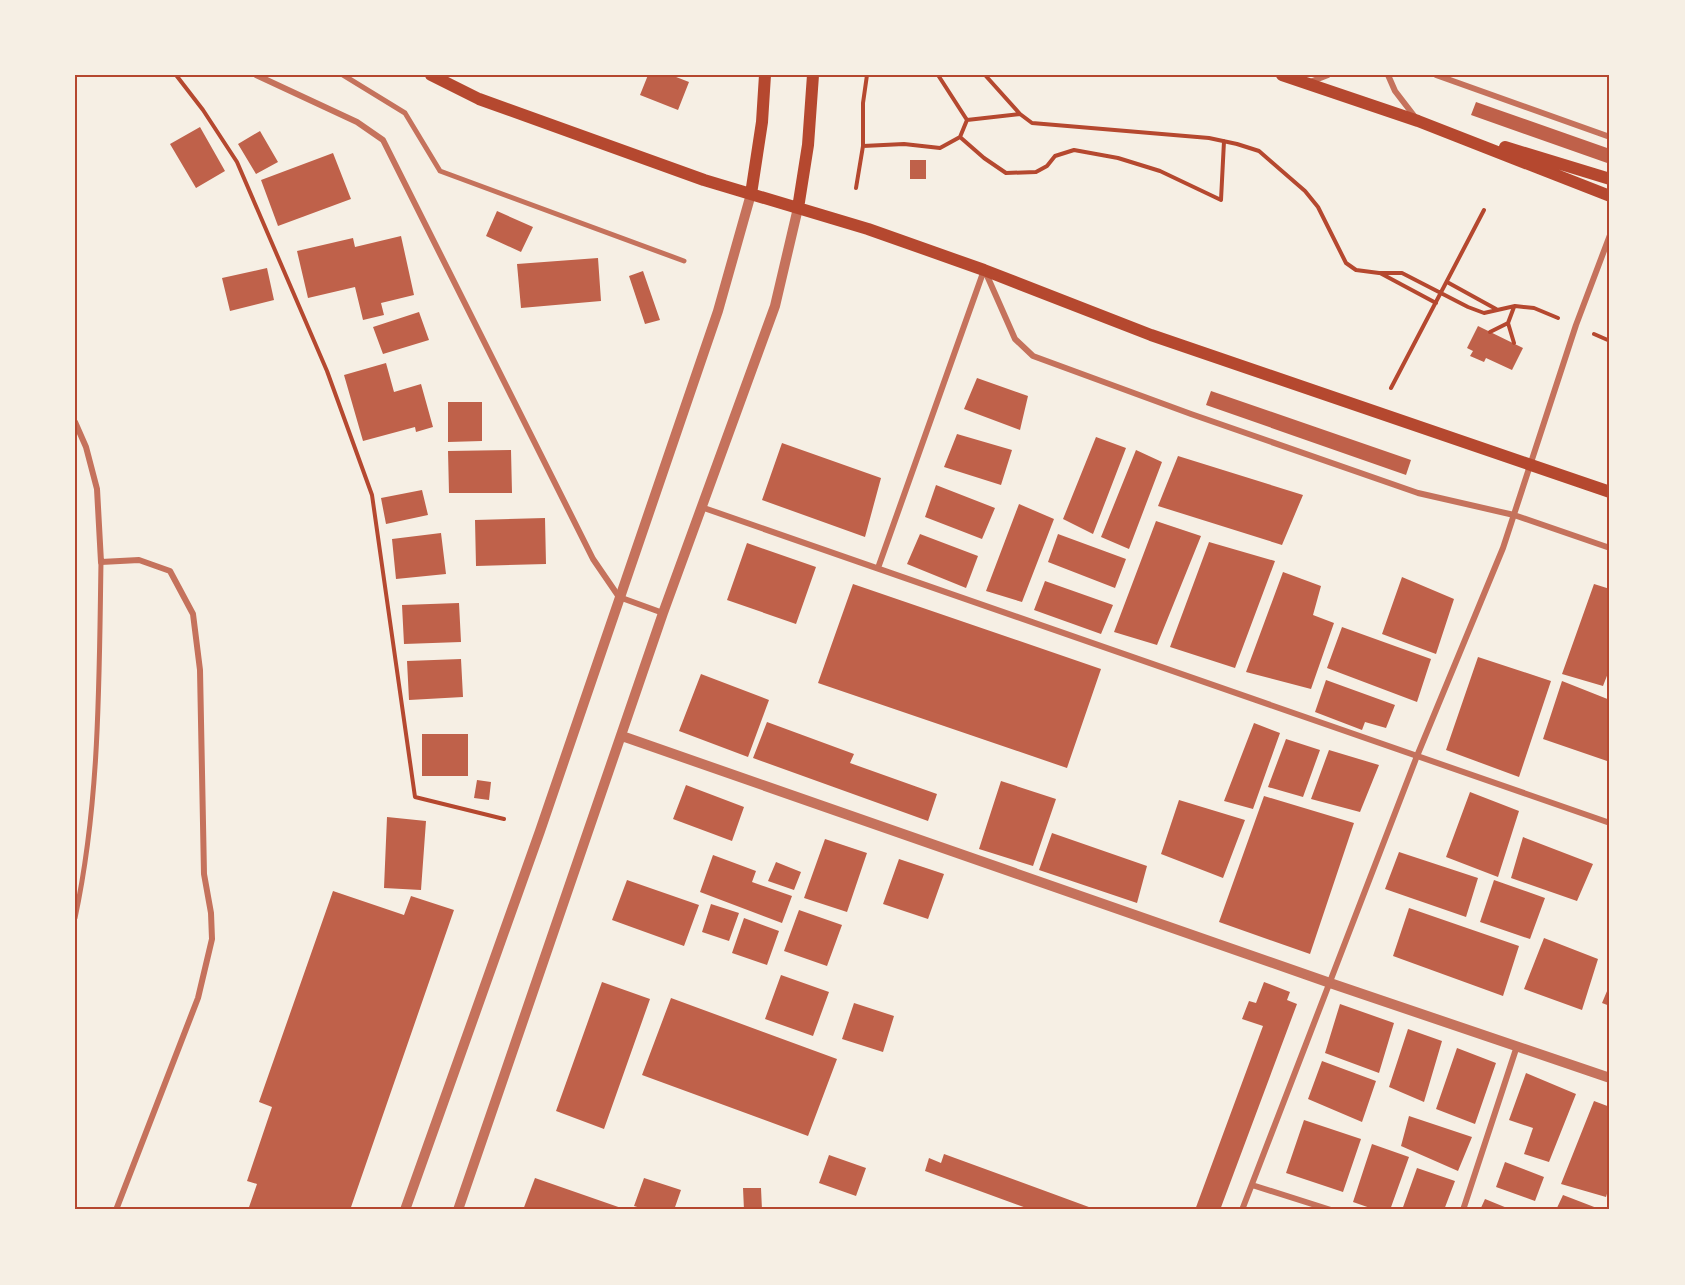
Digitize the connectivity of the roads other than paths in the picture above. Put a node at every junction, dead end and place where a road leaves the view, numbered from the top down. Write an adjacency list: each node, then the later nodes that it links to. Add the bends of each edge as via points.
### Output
1 (256, 75): 28 (street, via 357,122 383,140 582,538)
2 (343, 75): 18 (street, via 405,113 440,171)
3 (431, 75): 14 (main road, via 479,99)
4 (765, 75): 14 (main road)
5 (813, 75): 16 (main road)
6 (1282, 75): 10 (main road)
7 (1328, 75): 10 (street)
8 (1388, 75): 11 (street)
9 (1436, 75): 12 (street)
10 (1307, 84): 11 (main road)
11 (1418, 121): 13 (main road); 15 (main road)
12 (1610, 136)
13 (1610, 180)
14 (751, 194): 16 (main road); 28 (street, via 718,310)
15 (1610, 196)
16 (798, 208): 19 (main road); 23 (street, via 775,306)
17 (1610, 235): 21 (street)
18 (684, 261)
19 (984, 270): 21 (main road, via 1151,335); 24 (street, via 1015,339 1033,356 1418,493); 27 (street)
20 (75, 422): 26 (street, via 97,489)
21 (1530, 465): 22 (main road); 24 (street)
22 (1610, 492)
23 (701, 507): 27 (street); 29 (street)
24 (1514, 514): 25 (street); 31 (street)
25 (1610, 548)
26 (101, 562): 33 (street, via 93,784 85,872); 38 (street, via 139,560 170,571 193,614 200,670 204,874 212,939 198,998)
27 (878, 568): 31 (street)
28 (619, 597): 29 (street); 39 (street)
29 (663, 613): 30 (street)
30 (622, 736): 34 (street); 40 (street)
31 (1417, 756): 32 (street); 34 (street)
32 (1610, 824)
33 (75, 918)
34 (1330, 982): 35 (street); 37 (street)
35 (1517, 1046): 36 (street); 43 (street)
36 (1610, 1078)
37 (1252, 1185): 41 (street); 42 (street)
38 (116, 1210)
39 (405, 1210)
40 (458, 1210)
41 (1242, 1210)
42 (1331, 1210)
43 (1463, 1210)

